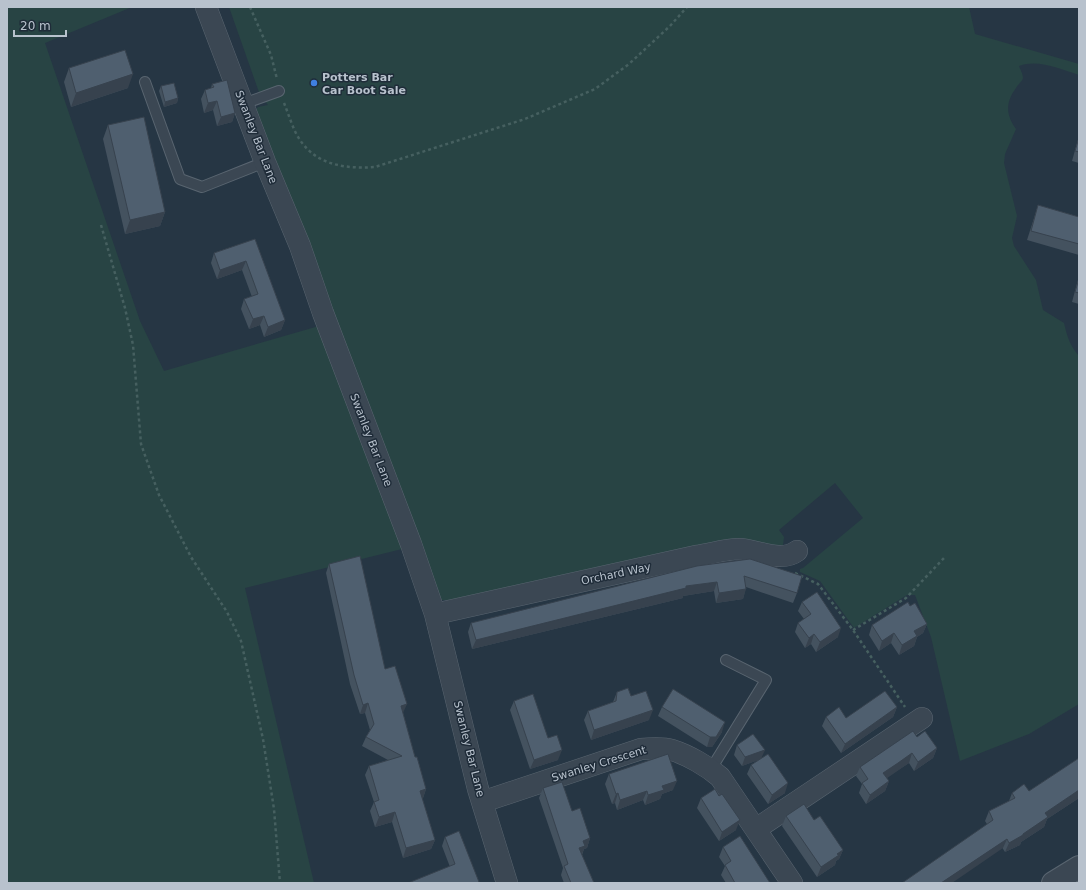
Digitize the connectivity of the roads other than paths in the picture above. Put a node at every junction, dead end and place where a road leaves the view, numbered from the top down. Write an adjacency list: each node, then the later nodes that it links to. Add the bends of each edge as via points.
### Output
1 (206, 7): 4 (street, Swanley Bar Lane)
2 (145, 82): 5 (lane, via 180,179 202,187)
3 (280, 91): 4 (lane)
4 (244, 104): 5 (street, Swanley Bar Lane)
5 (265, 162): 7 (street, Swanley Bar Lane, via 300,246 322,313)
6 (793, 553): 7 (street, Orchard Way, via 739,549)
7 (435, 614): 11 (street, Swanley Bar Lane)
8 (726, 660): 10 (lane, via 766,680)
9 (918, 720): 12 (street)
10 (711, 769): 11 (street, Swanley Crescent, via 672,750 641,749); 12 (street, Swanley Crescent, via 720,777)
11 (482, 802): 14 (street, Swanley Bar Lane)
12 (756, 829): 15 (street, Swanley Crescent)
13 (1079, 867): 16 (street)
14 (507, 883)
15 (792, 883)
16 (1054, 883)

